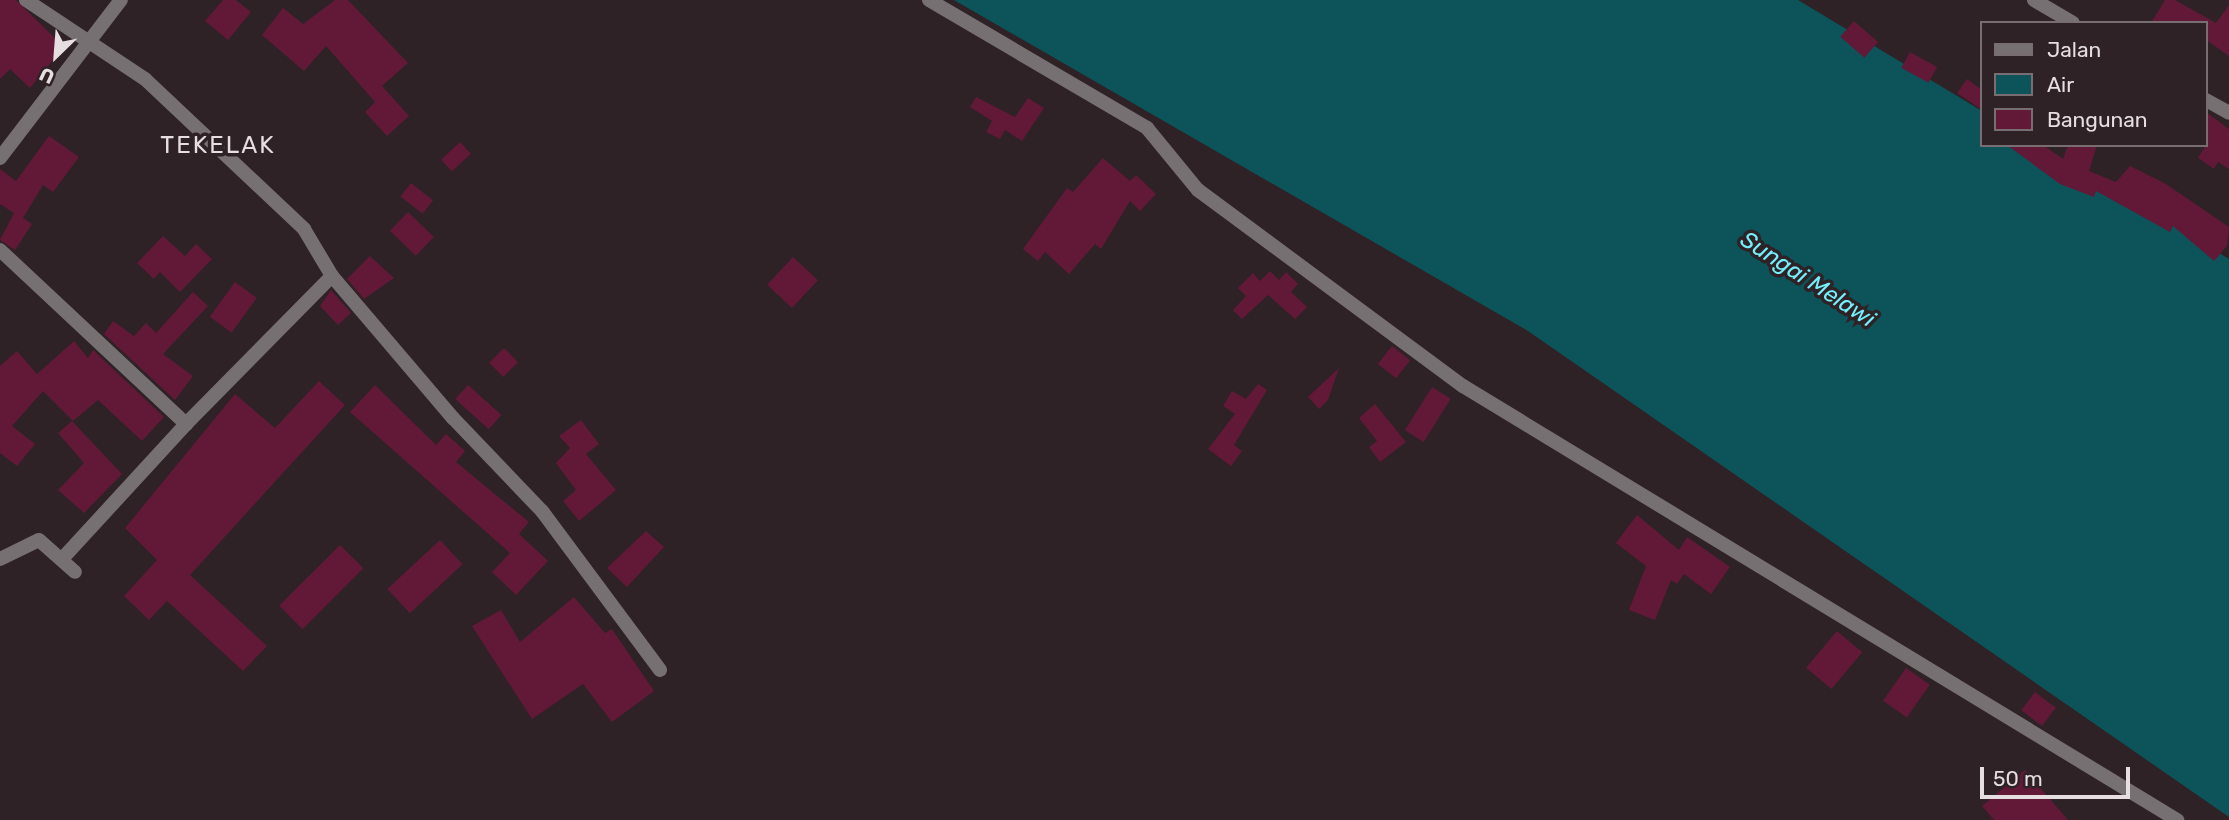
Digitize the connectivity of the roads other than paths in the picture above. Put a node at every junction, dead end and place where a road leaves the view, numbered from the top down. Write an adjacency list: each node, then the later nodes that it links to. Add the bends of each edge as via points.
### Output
1 (26, 0): 6 (street)
2 (121, 0): 6 (street)
3 (929, 0): 17 (street, via 1147,128 1198,190 1464,386)
4 (2035, 1): 5 (street)
5 (2070, 21)
6 (88, 42): 9 (street); 11 (street, via 145,79 304,229)
7 (2208, 101): 8 (street)
8 (2229, 113)
9 (0, 158)
10 (0, 250): 12 (street)
11 (332, 276): 12 (street); 16 (street, via 453,418 542,511)
12 (186, 424): 14 (street)
13 (0, 559): 14 (street, via 34,540)
14 (62, 559): 15 (street)
15 (75, 572)
16 (660, 670)
17 (2177, 820)

